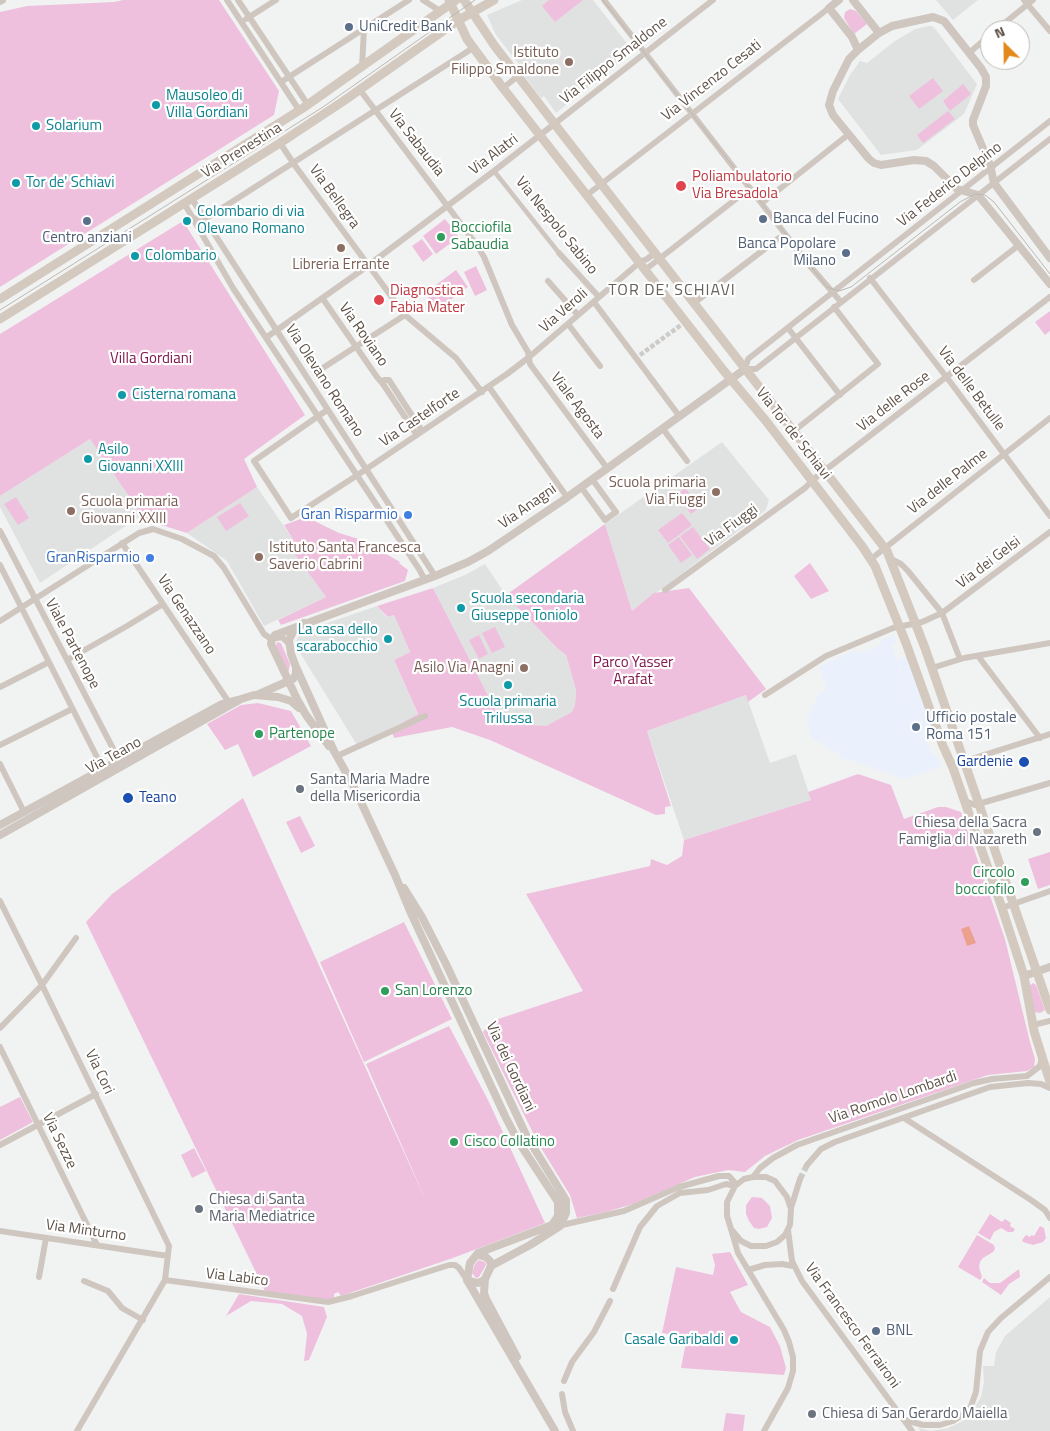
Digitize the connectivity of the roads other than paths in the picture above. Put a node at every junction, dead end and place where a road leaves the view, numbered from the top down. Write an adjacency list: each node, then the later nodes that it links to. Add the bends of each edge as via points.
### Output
1 (227, 0): 20 (street)
2 (238, 0): 17 (street)
3 (276, 0): 17 (street)
4 (409, 0): 21 (street)
5 (423, 0): 15 (street)
6 (464, 0): 16 (main road, Via Tor de' Schiavi)
7 (494, 0): 16 (main road, Via Prenestina)
8 (604, 0): 27 (street)
9 (713, 0): 27 (street, Via Filippo Smaldone)
10 (838, 0): 14 (street, Via Vincenzo Cesati)
11 (853, 0): 23 (street)
12 (452, 1): 15 (main road, Via Prenestina); 19 (main road, Via Tor de' Schiavi)
13 (1028, 2): 18 (street); 22 (street)
14 (829, 8): 26 (street); 38 (street, Via Vincenzo Cesati)
15 (440, 11): 29 (main road, Via Prenestina)
16 (473, 11): 19 (main road, Via Prenestina); 31 (main road, Via Tor de' Schiavi)
17 (249, 17): 20 (street); 30 (street)
18 (1007, 20)
19 (457, 21): 25 (main road, Via Tor de' Schiavi); 34 (main road, Via Prenestina)
20 (241, 22): 32 (street)
21 (364, 29): 29 (street); 30 (street)
22 (1050, 31)
23 (879, 33): 26 (street); 28 (street, via 895,25 936,17 944,21)
24 (980, 44): 28 (street)
25 (473, 48): 33 (main road, Via Tor de' Schiavi); 37 (street)
26 (858, 50): 41 (street, via 849,59 829,101 832,112)
27 (645, 52): 38 (street); 40 (street, Via Filippo Smaldone)
28 (969, 53): 46 (street, via 984,72 986,80 973,125)
29 (362, 68): 35 (main road, Via Prenestina)
30 (289, 76): 32 (street); 35 (street)
31 (518, 76): 33 (street); 40 (main road, Via Tor de' Schiavi)
32 (281, 82): 36 (street)
33 (503, 88): 42 (main road, Via Tor de' Schiavi)
34 (360, 90): 37 (street, Via Sabaudia); 44 (main road, Via Prenestina)
35 (308, 105): 36 (main road, Via Prenestina)
36 (299, 110): 75 (main road, Via Prenestina)
37 (375, 111): 45 (street); 56 (street, Via Sabaudia)
38 (692, 113): 49 (street, Via Vincenzo Cesati); 50 (street)
39 (1050, 121): 46 (street, Via Federico Delpino)
40 (555, 124): 42 (street, Via Alatri); 49 (main road, Via Tor de' Schiavi)
41 (849, 134): 51 (street, via 874,163 919,160 931,163); 55 (street)
42 (540, 136): 47 (street, Via Alatri); 52 (main road, Via Tor de' Schiavi)
43 (1050, 139): 48 (street, Via Federico Delpino)
44 (280, 143): 45 (street, Via Bellegra); 54 (main road, Via Prenestina)
45 (293, 163): 58 (street); 66 (street, Via Bellegra)
46 (991, 169): 48 (street); 51 (street, Via Federico Delpino)
47 (494, 171): 56 (street, Via Alatri); 63 (street, Via Nespolo Sabino)
48 (994, 183): 53 (street, Via Federico Delpino); 65 (street)
49 (601, 184): 52 (street); 64 (main road, Via Tor de' Schiavi)
50 (750, 188): 55 (street); 64 (street)
51 (963, 191): 53 (street); 72 (street, Via Federico Delpino)
52 (587, 195): 67 (main road, Via Tor de' Schiavi)
53 (978, 195): 62 (street); 68 (street, Via Federico Delpino)
54 (188, 201): 57 (street, Via Olevano Romano); 58 (street, Via Olevano Romano); 82 (main road, Via Prenestina)
55 (763, 204): 72 (street)
56 (448, 206): 66 (street, Via Alatri); 84 (street, Via Sabaudia, via 484,257)
57 (193, 218): 58 (street); 61 (street, Via Olevano Romano)
58 (204, 218): 59 (street, Via Olevano Romano)
59 (215, 236): 61 (street, via 208,238); 86 (street, Via Olevano Romano)
60 (779, 238): 78 (street)
61 (206, 243): 87 (street, Via Olevano Romano)
62 (1019, 245): 69 (street); 71 (street)
63 (559, 253): 76 (street, Via Nespolo Sabino)
64 (657, 255): 67 (street, via 647,259); 78 (main road, Via Tor de' Schiavi)
65 (1050, 258)
66 (368, 265): 74 (street); 80 (street, Via Bellegra)
67 (642, 266): 76 (street, Via Veroli); 95 (main road, Via Tor de' Schiavi)
68 (870, 278): 77 (street, Via Federico Delpino); 94 (street, Via delle Betulle)
69 (974, 280)
70 (548, 281): 81 (street)
71 (1050, 284)
72 (834, 292): 77 (street); 85 (street, Via Federico Delpino)
73 (1050, 297): 94 (street, Via delle Rose)
74 (323, 298): 86 (street); 89 (street, Via Roviano)
75 (0, 299)
76 (596, 300): 81 (street, Via Veroli); 101 (street, Via Nespolo Sabino)
77 (841, 302): 79 (street, Via Federico Delpino)
78 (694, 303): 92 (main road, Via Tor de' Schiavi)
79 (834, 308): 88 (street); 98 (street, via 878,364)
80 (405, 315): 89 (street); 97 (street, via 456,358)
81 (578, 316): 83 (street, Via Veroli)
82 (0, 319)
83 (568, 324): 90 (street, Via Veroli); 91 (street)
84 (512, 325): 90 (street, Viale Agosta, via 528,352)
85 (788, 328): 88 (street); 92 (street, via 748,359)
86 (277, 331): 87 (street); 99 (street, Via Olevano Romano)
87 (266, 337): 100 (street, Via Olevano Romano)
88 (796, 338): 92 (street, via 756,369); 98 (street)
89 (356, 347): 93 (street); 105 (street, Via Roviano)
90 (528, 358): 96 (street, Via Veroli); 108 (street, Viale Agosta)
91 (600, 366)
92 (745, 369): 95 (street, Via Anagni); 104 (main road, Via Tor de' Schiavi)
93 (316, 374)
94 (946, 377): 106 (street, Via delle Betulle); 110 (street, Via delle Rose)
95 (731, 379): 101 (street, Via Anagni); 113 (main road, Via Tor de' Schiavi)
96 (489, 387): 97 (street, Via Castelforte); 115 (street)
97 (482, 392): 105 (street, Via Castelforte)
98 (840, 395): 104 (street)
99 (327, 410): 100 (street); 109 (street, Via Olevano Romano)
100 (318, 416): 111 (street, Via Olevano Romano); 111 (street, Via Castelforte, via 254,461 291,518)
101 (680, 417): 103 (street, Via Anagni)
102 (1050, 418): 106 (street, Via delle Palme)
103 (663, 429): 107 (street); 108 (street, Via Anagni)
104 (794, 431): 110 (main road, Via Tor de' Schiavi)
105 (420, 433): 109 (street, Via Castelforte)
106 (1004, 454): 116 (street, Via delle Betulle); 120 (street, Via delle Palme)
107 (687, 462)
108 (607, 468): 112 (street, Via Anagni)
109 (366, 469): 111 (street, Via Castelforte); 124 (street, Via Olevano Romano)
110 (825, 471): 113 (street, Via delle Rose); 120 (main road, Via Tor de' Schiavi)
111 (356, 476): 126 (street, Via Olevano Romano)
112 (592, 479): 114 (street, Via Anagni); 114 (street, via 616,512 605,520)
113 (812, 481): 121 (main road, Via Tor de' Schiavi); 128 (street, Via Fiuggi)
114 (581, 487): 115 (street, Via Anagni)
115 (567, 497): 124 (street, Via Anagni, via 488,551)
116 (1050, 516)
117 (0, 531): 129 (street, Viale Partenope)
118 (1050, 532): 132 (street, Via dei Gelsi)
119 (122, 543): 129 (street, Via dei Gordiani); 130 (street, Via Genazzano); 137 (street, Via dei Gordiani, via 149,529 162,531 208,552 219,561 262,631)
120 (885, 548): 121 (street, Via delle Palme); 122 (main road, Via Tor de' Schiavi)
121 (871, 559): 136 (main road, Via Tor de' Schiavi)
122 (891, 559): 125 (street, Via Tor de' Schiavi); 127 (main road, Via Tor de' Schiavi)
123 (0, 565): 131 (street, Viale Partenope)
124 (434, 576): 126 (street, Via Anagni)
125 (915, 578): 127 (street); 132 (street, Via Tor de' Schiavi)
126 (425, 580): 134 (street, Via Anagni)
127 (899, 580): 135 (main road, Via Tor de' Schiavi)
128 (665, 590)
129 (35, 599): 131 (street, Via dei Gordiani); 142 (street, Viale Partenope)
130 (163, 604): 142 (street); 153 (street, Via Genazzano)
131 (22, 608): 133 (street, Via dei Gordiani); 143 (street, Viale Partenope)
132 (942, 614): 135 (street, Via dei Gelsi); 141 (street, Via Tor de' Schiavi)
133 (0, 622)
134 (304, 623): 137 (street, Via Anagni, via 277,633); 138 (street, via 294,630)
135 (916, 623): 136 (street, Via dei Gelsi); 146 (main road, Via Tor de' Schiavi)
136 (900, 627): 151 (street, Via dei Gelsi, via 826,656); 167 (main road, Via Tor de' Schiavi)
137 (272, 639): 138 (street, via 280,637); 144 (street, Via dei Gordiani)
138 (288, 643): 145 (street, Via dei Gordiani)
139 (1050, 643): 140 (street)
140 (978, 656): 141 (street); 158 (street)
141 (960, 659): 146 (street)
142 (67, 660): 164 (street, Viale Partenope)
143 (49, 662): 148 (street); 154 (street, Viale Partenope)
144 (282, 666): 147 (street, Via dei Gordiani); 149 (street, via 282,676)
145 (296, 666): 147 (street, via 295,676); 161 (street, Via dei Gordiani)
146 (932, 668): 162 (main road, Via Tor de' Schiavi)
147 (288, 682): 149 (street); 155 (street, Via dei Gordiani)
148 (0, 687)
149 (269, 690): 150 (street)
150 (254, 695): 152 (street, Via Teano); 155 (street, Via Teano, via 274,696 293,702)
151 (765, 695)
152 (241, 699): 153 (street, Via Teano); 159 (street, Via Teano)
153 (228, 701): 159 (street, Via Teano)
154 (72, 709): 160 (street); 165 (street, Viale Partenope)
155 (306, 715): 161 (street, Via dei Gordiani)
156 (425, 716): 161 (street)
157 (1050, 734): 158 (street)
158 (1040, 738): 162 (street)
159 (158, 743): 164 (street, Via Teano)
160 (0, 745)
161 (337, 756): 172 (street, Via dei Gordiani)
162 (965, 761): 168 (main road, Via Tor de' Schiavi)
163 (0, 764): 169 (street)
164 (121, 764): 165 (street, Via Teano)
165 (104, 774): 169 (street, Via Teano); 171 (street, Via Teano)
166 (1050, 783): 168 (street)
167 (964, 800): 168 (street); 176 (main road, Via Tor de' Schiavi)
168 (980, 804): 175 (main road, Via Tor de' Schiavi)
169 (24, 812): 170 (street, Via Teano)
170 (0, 825)
171 (0, 836)
172 (395, 875): 200 (street, Via dei Gordiani, via 427,926 530,1142 565,1197 567,1209); 207 (street, Via dei Gordiani, via 508,1123 559,1205 557,1219 549,1227)
173 (1050, 890): 175 (street)
174 (0, 901): 181 (street, Via Cori)
175 (1013, 904): 176 (street); 179 (main road, Via Tor de' Schiavi)
176 (1002, 908): 180 (main road, Via Tor de' Schiavi)
177 (76, 938): 181 (street)
178 (1050, 967): 179 (street)
179 (1036, 972): 180 (street); 182 (main road, Via Tor de' Schiavi)
180 (1024, 976): 184 (main road, Via Tor de' Schiavi)
181 (42, 985): 185 (street); 190 (street, Via Cori)
182 (1050, 1010)
183 (1050, 1021): 184 (street)
184 (1033, 1026): 187 (main road, Via Tor de' Schiavi)
185 (0, 1028)
186 (0, 1047): 192 (street, Via Sezze)
187 (1042, 1056): 188 (main road, Via Tor de' Schiavi); 195 (street, Via Romolo Lombardi, via 1040,1066 1028,1076 992,1078 974,1083 797,1145 773,1158)
188 (1050, 1082)
189 (1050, 1088): 191 (street, Via Romolo Lombardi, via 1033,1083 996,1086)
190 (96, 1094): 192 (street); 206 (street, Via Cori, via 168,1246)
191 (904, 1118): 194 (street, Via Romolo Lombardi, via 830,1144 821,1149); 199 (street, via 1031,1200)
192 (38, 1125): 193 (street); 205 (street, Via Sezze)
193 (0, 1145)
194 (808, 1166)
195 (754, 1177): 197 (street); 198 (street, via 775,1181)
196 (802, 1180): 198 (street)
197 (735, 1185): 200 (street, via 729,1176 719,1176 679,1187 624,1211); 201 (street, via 727,1205); 217 (street, via 680,1193 659,1204 640,1227)
198 (791, 1209): 202 (street)
199 (1050, 1218)
200 (562, 1225): 208 (street)
201 (731, 1229): 202 (street, via 745,1243 759,1247 777,1242); 210 (street, via 737,1251)
202 (788, 1230): 209 (street, Via Francesco Ferraironi)
203 (0, 1231): 204 (street, Via Minturno)
204 (46, 1238): 205 (street, Via Minturno); 211 (street)
205 (97, 1245): 206 (street, Via Minturno)
206 (168, 1256): 214 (street)
207 (475, 1256): 208 (street, via 486,1257); 215 (street, via 468,1267)
208 (491, 1266): 213 (street)
209 (793, 1266): 210 (street, via 765,1264); 223 (street, Via Francesco Ferraironi)
210 (748, 1270): 227 (street, via 784,1330 794,1360 788,1388)
211 (39, 1277)
212 (1050, 1278): 223 (street, via 988,1332 980,1355 976,1392 965,1413 940,1425)
213 (484, 1279): 215 (street, via 477,1283); 220 (street, via 486,1299)
214 (165, 1280): 215 (street, Via Labico, via 328,1302 449,1265 459,1268); 219 (street)
215 (467, 1280): 220 (street)
216 (84, 1281): 219 (street, via 108,1291 120,1307)
217 (613, 1288)
218 (610, 1301): 221 (street, via 594,1332 572,1362)
219 (143, 1320): 224 (street)
220 (526, 1380): 225 (street)
221 (564, 1381)
222 (562, 1394): 226 (street, via 564,1412)
223 (905, 1420): 228 (street, Via Francesco Ferraironi)
224 (77, 1431)
225 (555, 1431)
226 (573, 1431)
227 (764, 1431)
228 (912, 1431)

